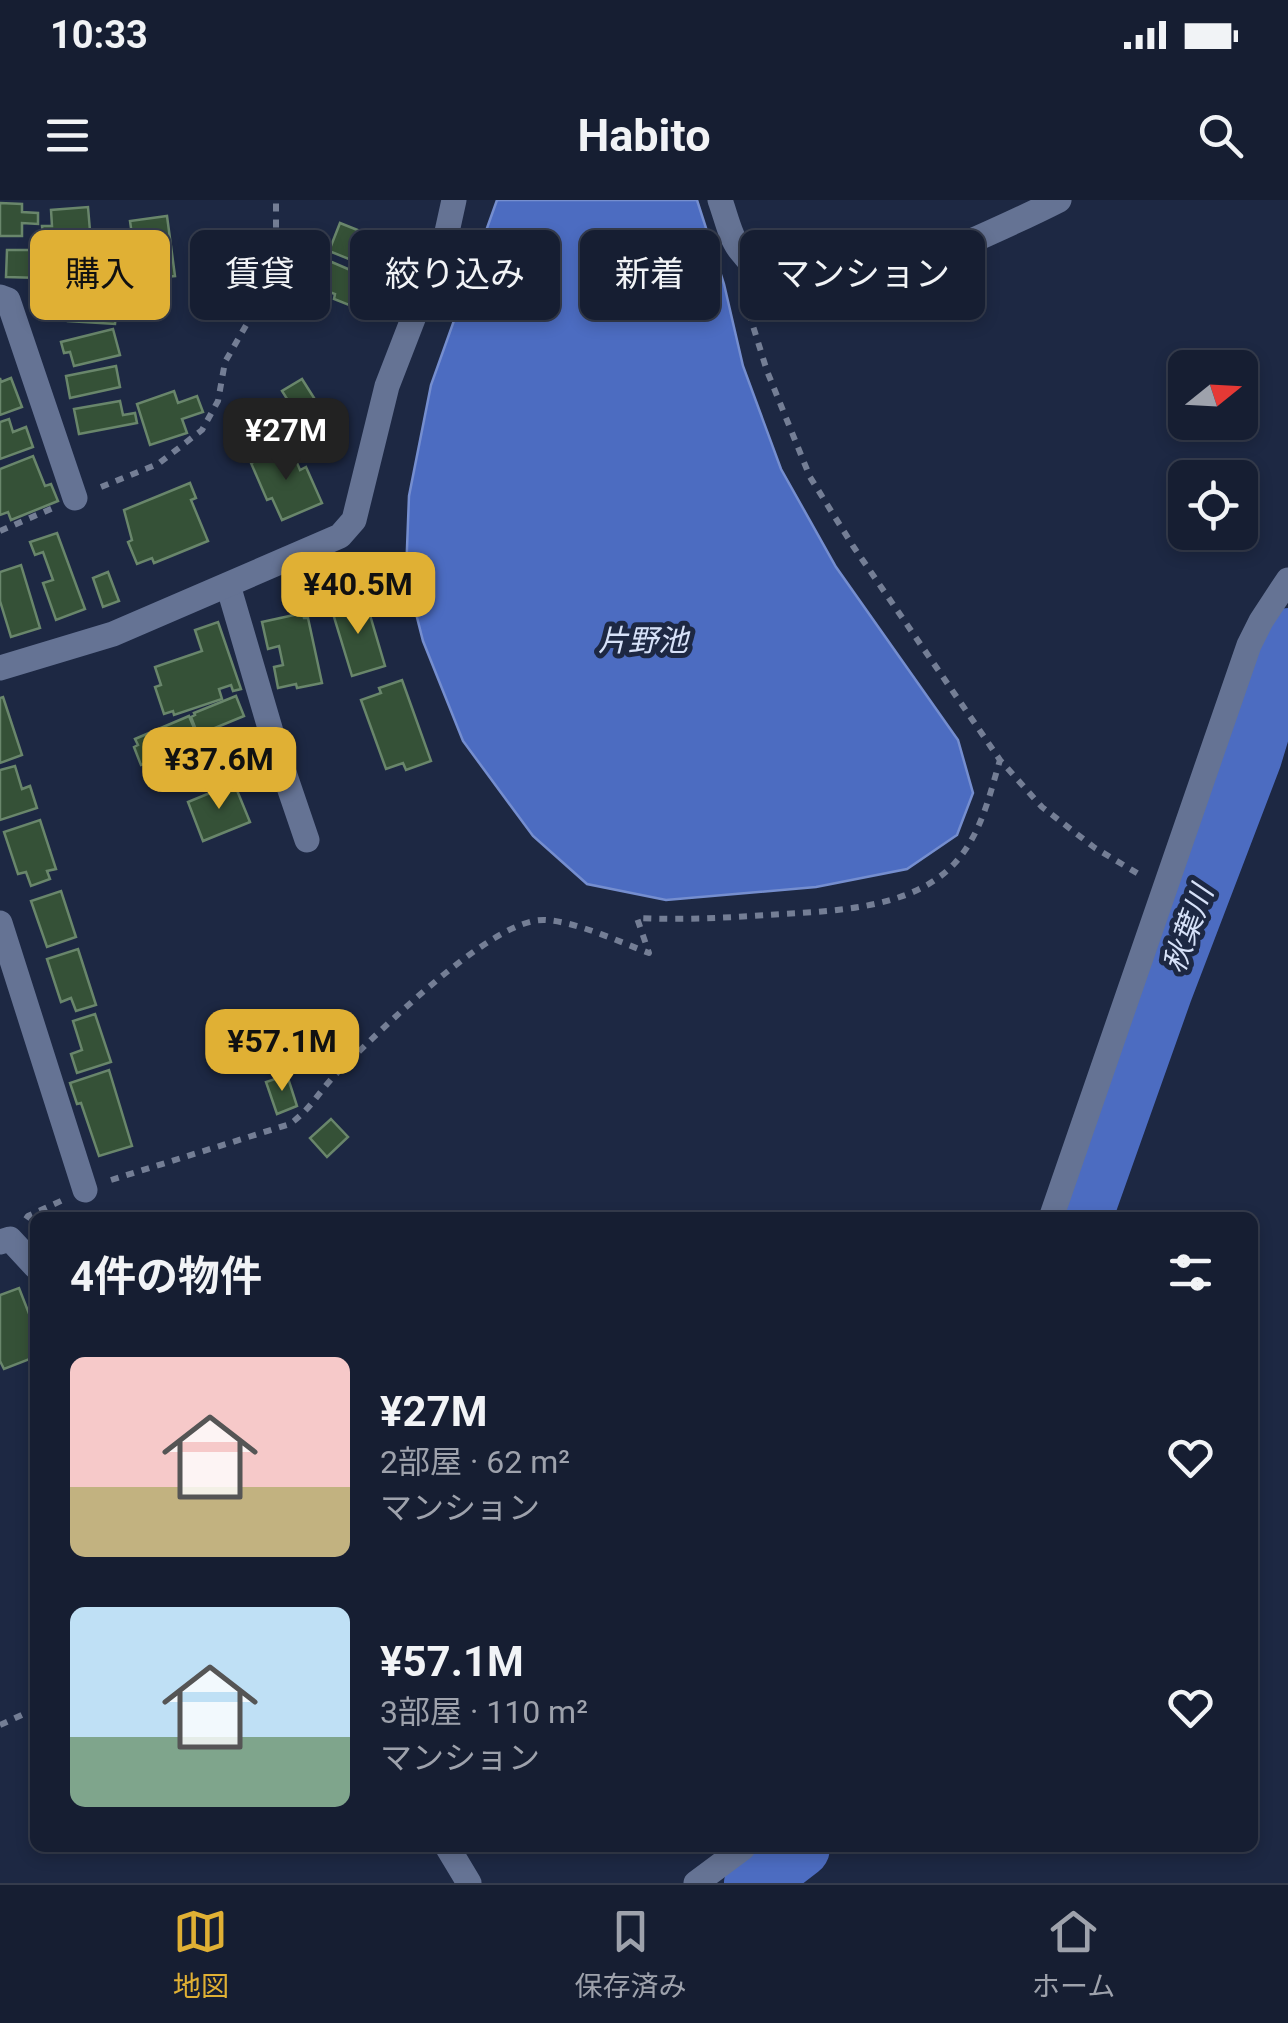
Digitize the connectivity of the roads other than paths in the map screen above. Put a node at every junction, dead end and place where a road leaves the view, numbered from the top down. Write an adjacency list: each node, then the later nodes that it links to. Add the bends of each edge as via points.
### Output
1 (454, 200): 7 (street, via 441,259 387,386 354,520 340,536)
2 (720, 200): 3 (street, via 738,247 765,277 816,296 886,280)
3 (1059, 200)
4 (0, 297): 5 (street, via 8,300)
5 (75, 498)
6 (1288, 580): 12 (street, via 1250,646)
7 (228, 585): 8 (street, via 113,634); 9 (street)
8 (0, 668)
9 (307, 840)
10 (0, 923): 11 (street)
11 (85, 1190)
12 (1053, 1212)
13 (5, 1240): 14 (street)
14 (30, 1262)
15 (450, 1852): 17 (street)
16 (738, 1852): 18 (street)
17 (468, 1883)
18 (696, 1883)

